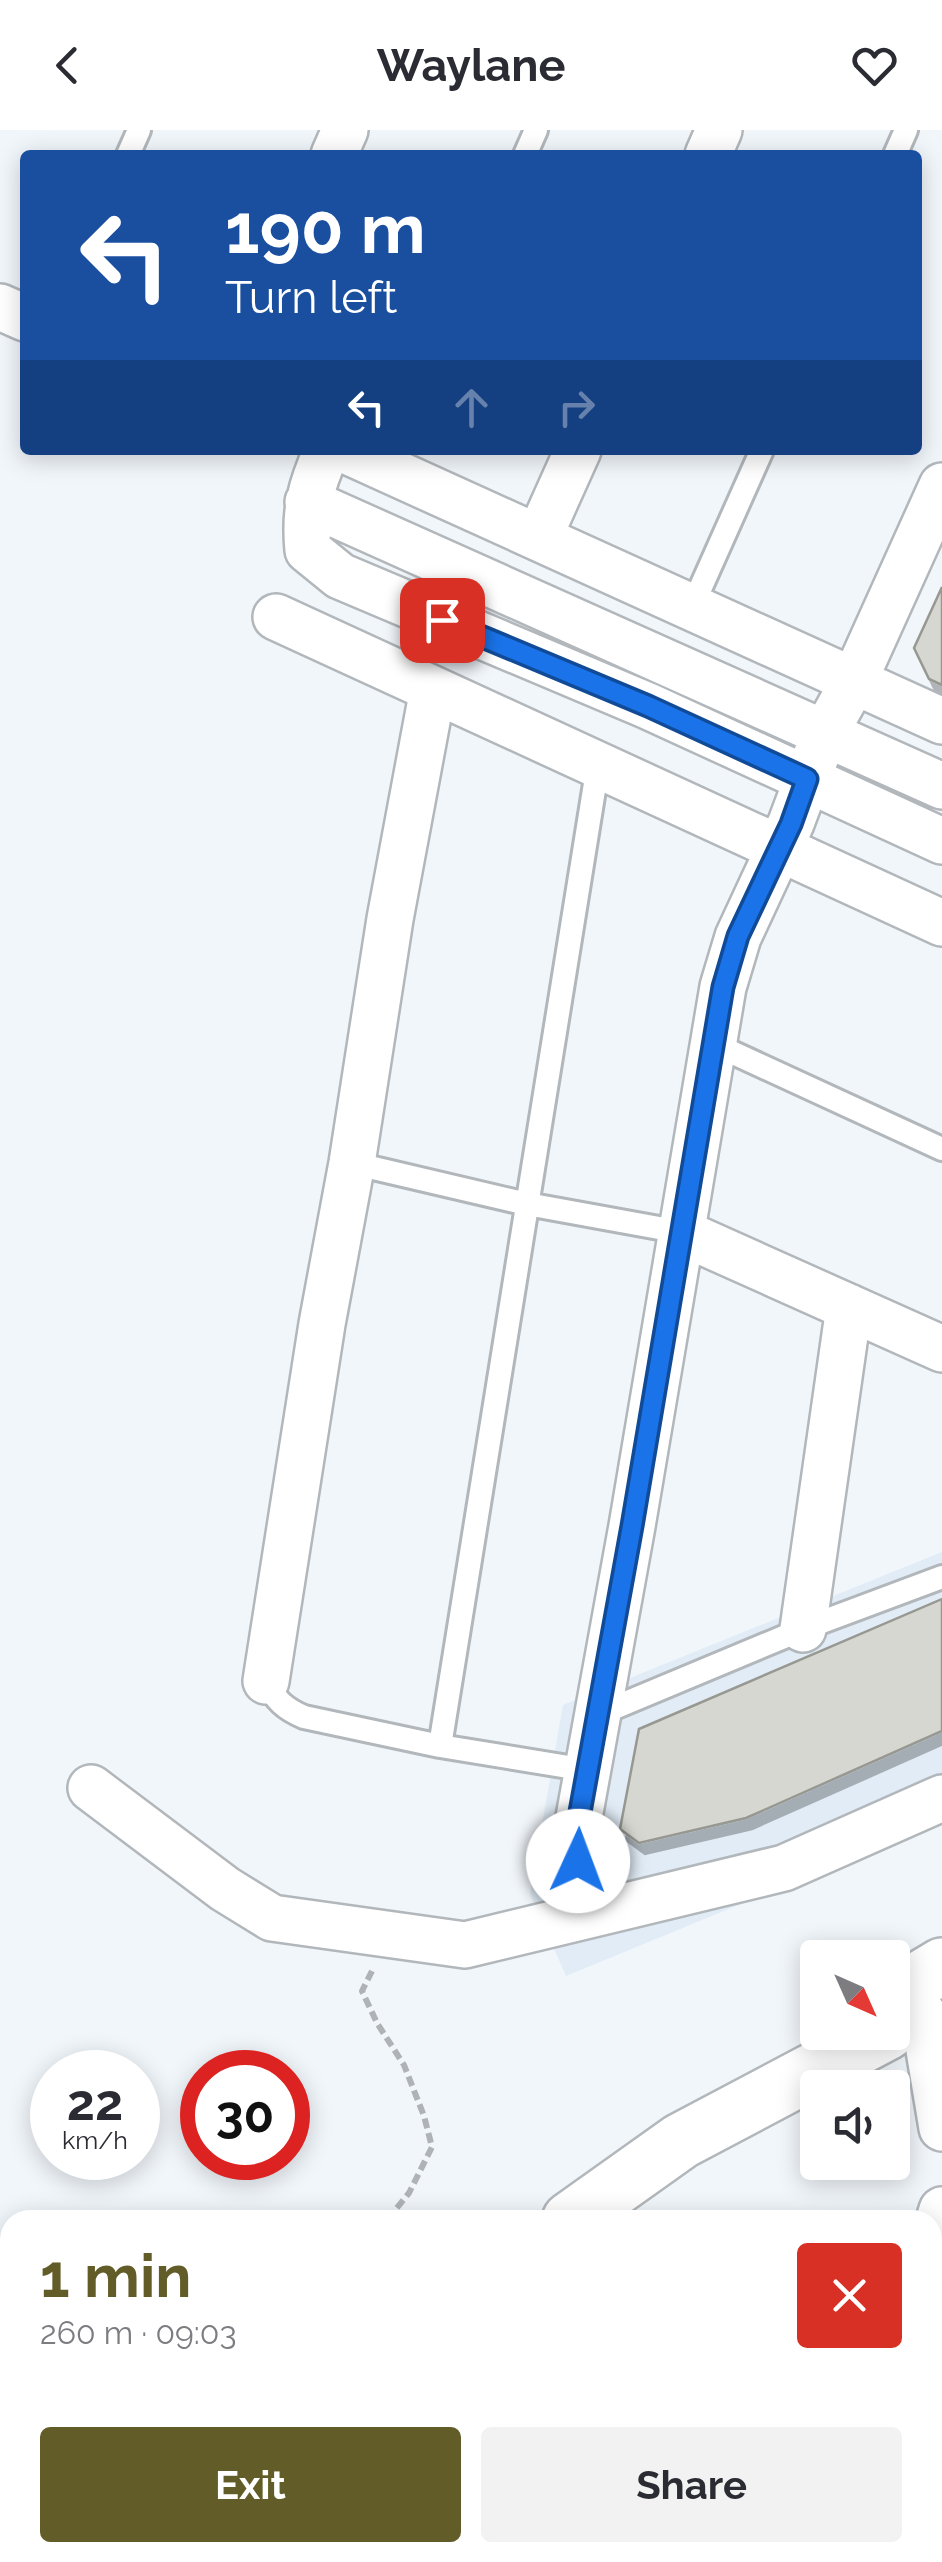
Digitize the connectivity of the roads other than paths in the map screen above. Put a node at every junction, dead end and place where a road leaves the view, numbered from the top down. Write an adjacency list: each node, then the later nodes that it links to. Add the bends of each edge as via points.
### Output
1 (325, 455): 6 (street)
2 (576, 455): 7 (street)
3 (760, 455): 9 (lane)
4 (392, 459): 7 (street)
5 (942, 486): 8 (street)
6 (308, 502): 14 (street); 16 (street, via 308,550 340,576)
7 (539, 537): 9 (street)
8 (930, 546): 11 (street)
9 (692, 607): 11 (street)
10 (276, 617): 12 (street)
11 (854, 680): 13 (street); 14 (street)
12 (433, 689): 15 (street); 23 (street)
13 (942, 720)
14 (824, 734): 16 (street); 17 (street)
15 (598, 765): 19 (street); 24 (lane)
16 (807, 779): 18 (street); 19 (street)
17 (942, 786)
18 (942, 841)
19 (780, 848): 20 (street); 21 (street, via 738,936)
20 (942, 923)
21 (714, 1044): 22 (lane); 25 (street)
22 (942, 1149)
23 (352, 1163): 24 (lane); 30 (street)
24 (527, 1204): 25 (lane); 32 (lane)
25 (681, 1232): 26 (street); 31 (street)
26 (849, 1307): 27 (street); 29 (street)
27 (942, 1349)
28 (942, 1577): 29 (lane)
29 (803, 1629): 31 (lane)
30 (266, 1681): 32 (lane, via 274,1697 304,1717)
31 (597, 1715): 33 (street)
32 (440, 1746): 33 (lane)
33 (587, 1770): 36 (street, via 576,1834)
34 (91, 1788): 36 (street, via 272,1918 465,1945)
35 (942, 1798): 36 (street, via 784,1868)
36 (584, 1916)
37 (913, 2007): 39 (street); 40 (main road)
38 (805, 2050): 40 (main road)
39 (942, 2128)
40 (681, 2141): 41 (main road)
41 (584, 2210)

